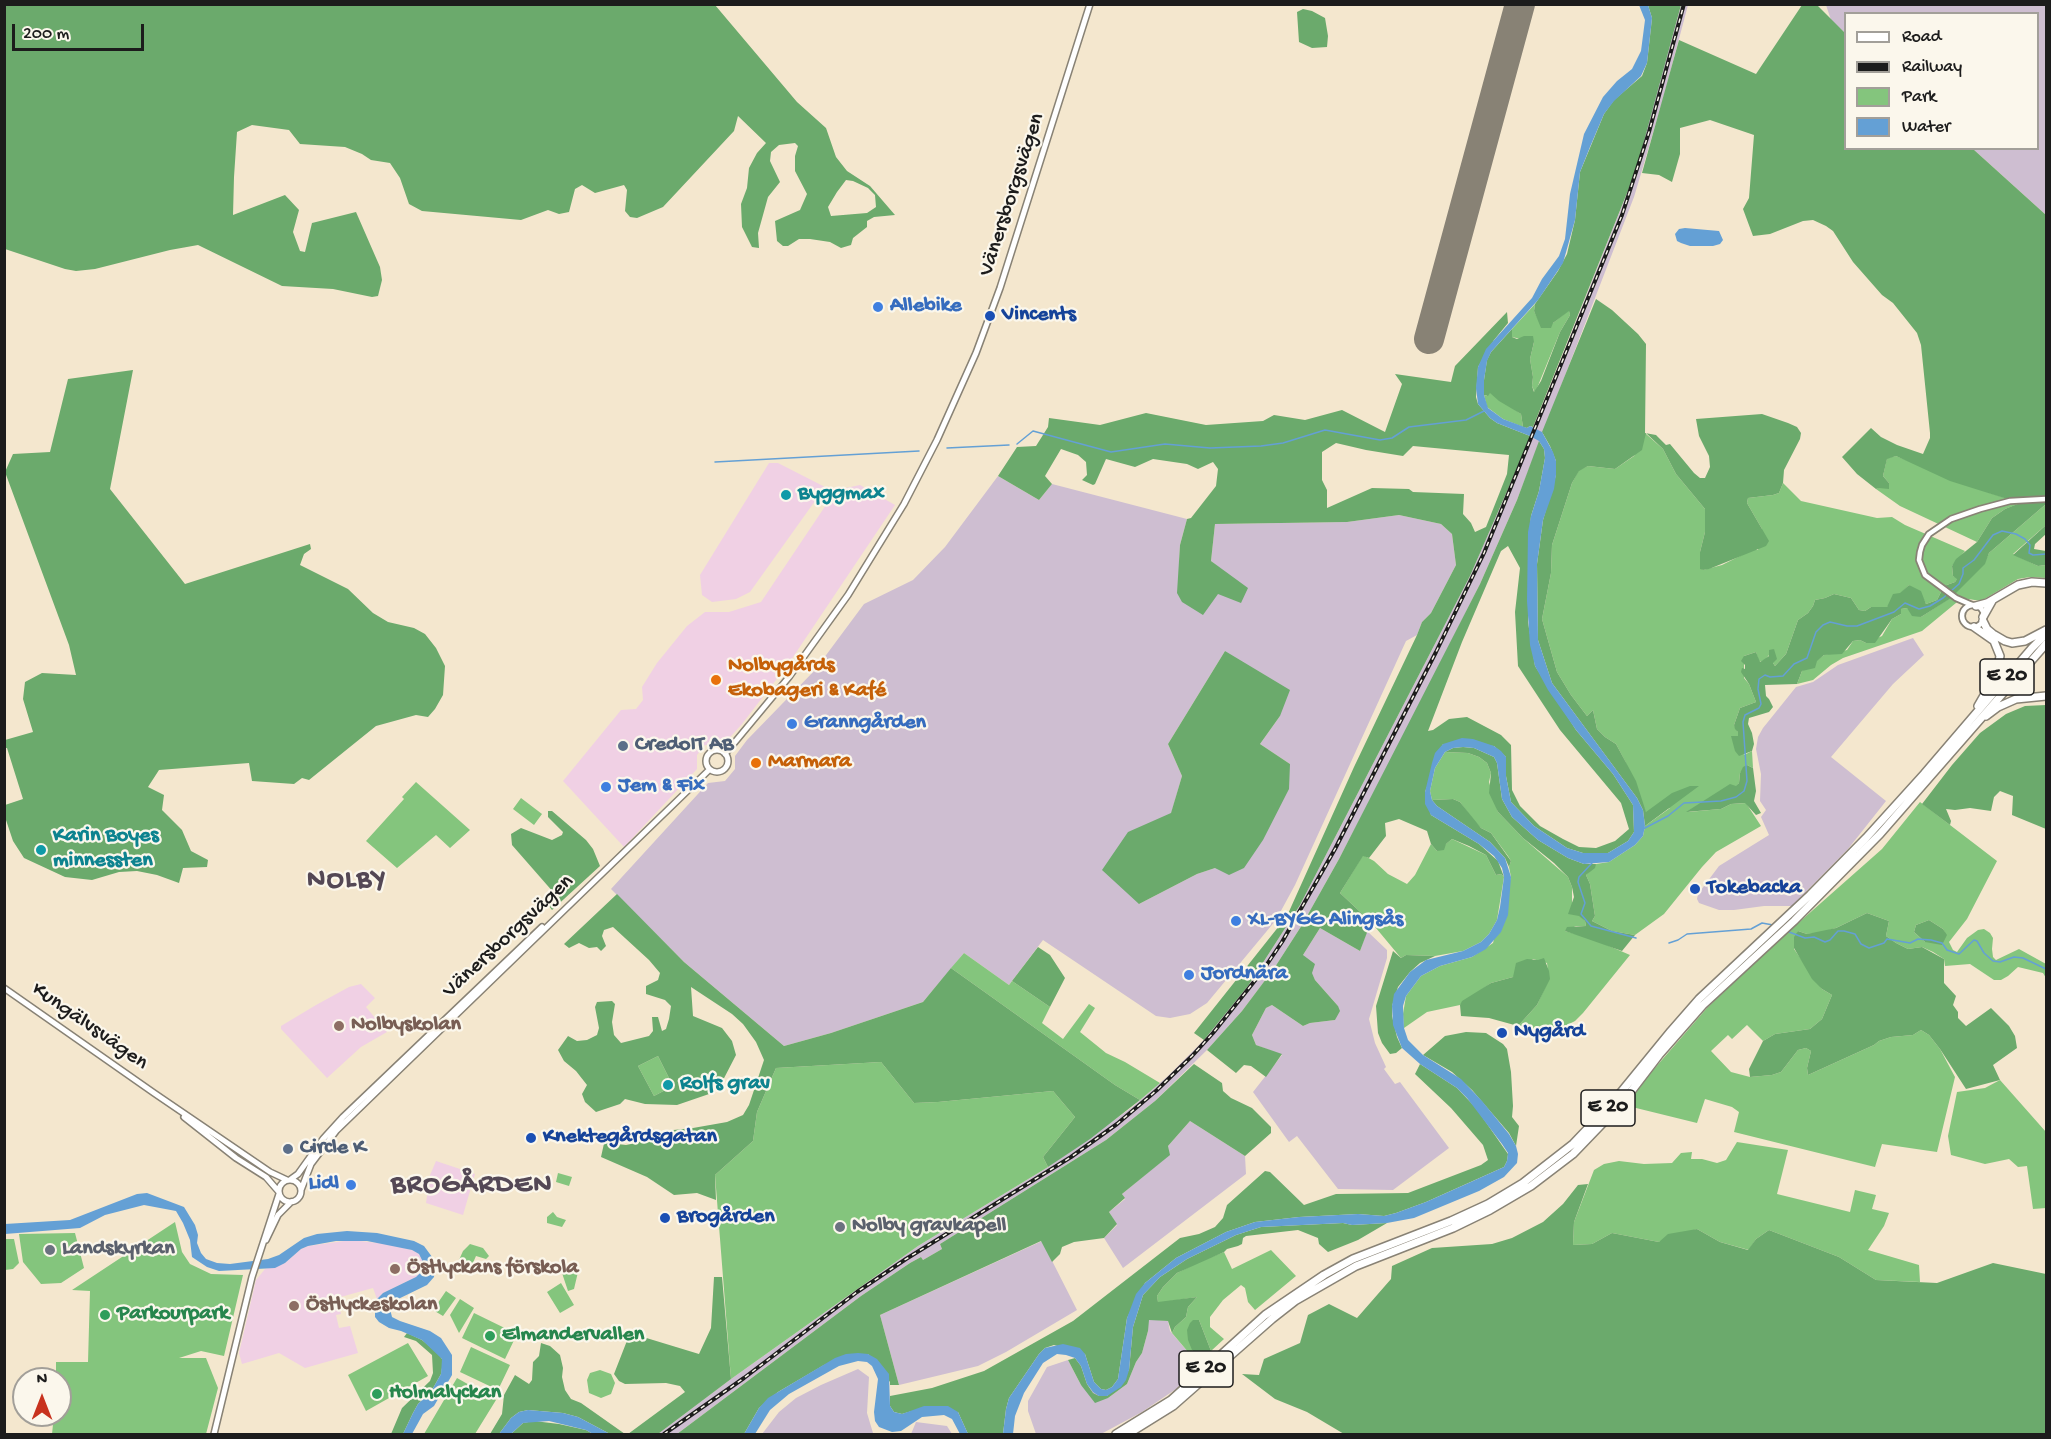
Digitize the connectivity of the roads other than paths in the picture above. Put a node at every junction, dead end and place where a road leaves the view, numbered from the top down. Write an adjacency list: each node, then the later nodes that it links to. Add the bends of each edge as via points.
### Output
1 (1090, 4): 15 (main road, Vänersborgsvägen, via 1000,288 938,440 848,595 789,677)
2 (2046, 499): 4 (street, via 1980,508 1951,519 1929,534 1922,545 1920,560 1925,575)
3 (2046, 583): 5 (highway, via 2018,585)
4 (1956, 598): 6 (street); 7 (street)
5 (1992, 601): 6 (highway); 8 (highway)
6 (1974, 606): 7 (street); 8 (street, via 1982,610)
7 (1962, 613): 9 (street, E 20, via 1964,623)
8 (1983, 619): 9 (street, E 20); 10 (highway, via 1987,629 2005,641 2025,641)
9 (1974, 627): 14 (highway, via 1994,640 2000,662)
10 (2046, 630)
11 (2046, 634): 14 (highway, E 20)
12 (2046, 644): 14 (highway, E 20)
13 (2046, 696): 14 (highway, via 2016,699)
14 (1972, 723): 26 (highway, E 20, via 1843,862 1699,999 1614,1102 1561,1154 1488,1204 1353,1259 1315,1280 1265,1315 1171,1400); 27 (highway, E 20, via 1898,813 1831,884 1689,1020 1623,1102 1573,1154 1531,1186 1490,1210 1356,1266 1295,1301 1181,1399)
15 (725, 754): 16 (main road, Vänersborgsvägen, via 728,763 724,770); 16 (main road, Vänersborgsvägen, via 718,750 709,753 705,760)
16 (709, 770): 17 (main road, Vänersborgsvägen)
17 (601, 874): 20 (main road, Vänersborgsvägen, via 343,1117); 21 (main road, Vänersborgsvägen, via 341,1126 311,1164)
18 (4, 988): 19 (main road, Kungälvsvägen)
19 (154, 1093): 20 (main road, Kungälvsvägen, via 270,1172); 22 (main road, Kungälvsvägen, via 266,1177)
20 (289, 1180): 21 (main road, via 298,1183); 22 (main road, via 280,1186)
21 (301, 1190): 23 (main road, via 299,1198)
22 (279, 1193): 23 (main road); 24 (main road)
23 (291, 1202): 24 (main road, via 278,1215)
24 (260, 1252): 25 (main road)
25 (214, 1434)
26 (1116, 1434)
27 (1128, 1434)

